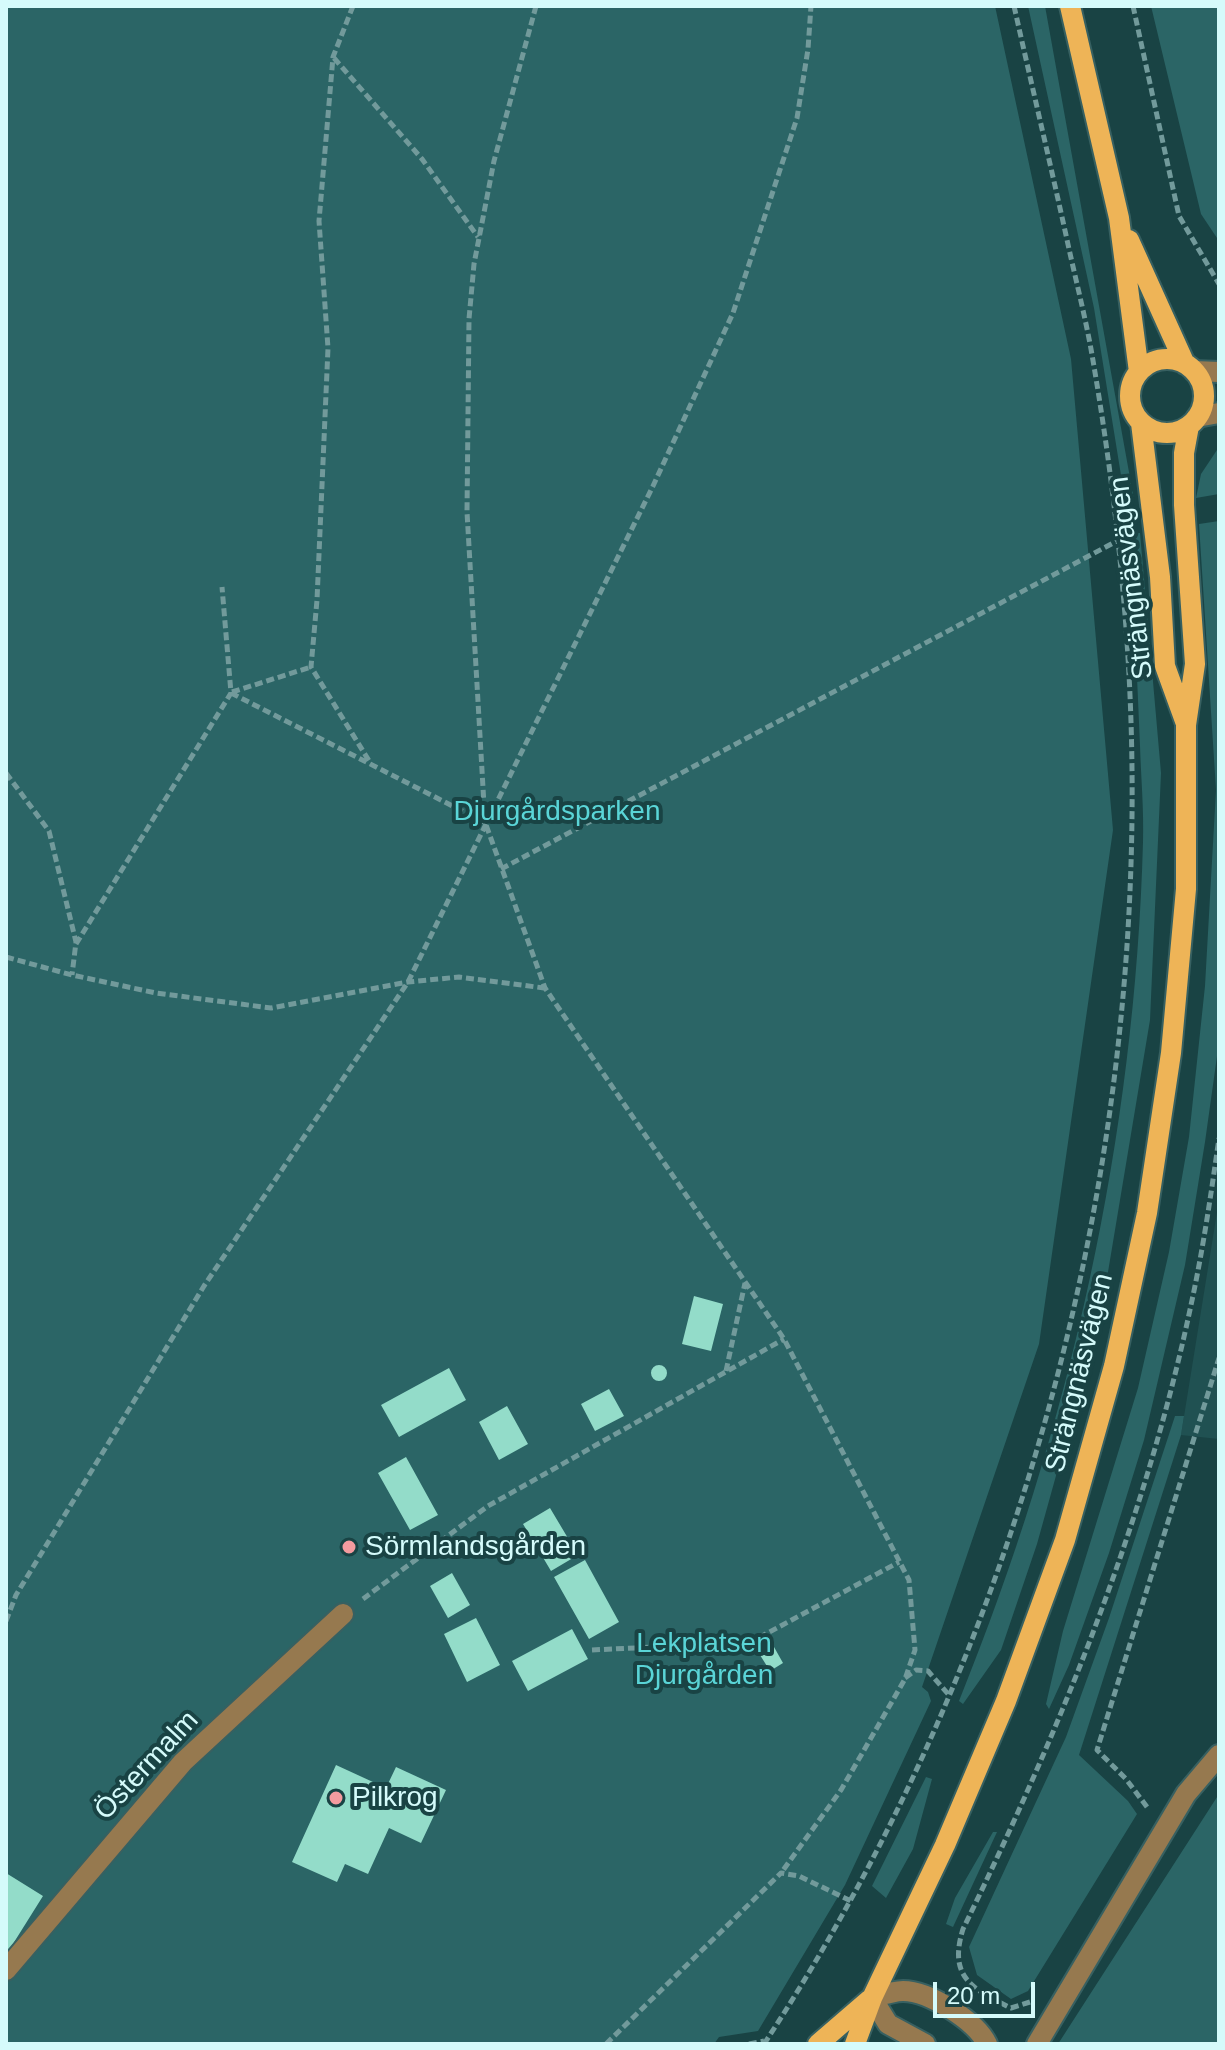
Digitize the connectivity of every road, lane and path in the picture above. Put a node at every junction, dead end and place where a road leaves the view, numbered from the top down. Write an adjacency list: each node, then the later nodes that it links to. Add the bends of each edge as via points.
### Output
1 (353, 6): 7 (path)
2 (536, 6): 9 (path)
3 (811, 6): 24 (path, via 797,118 733,313)
4 (1014, 6): 17 (path, via 1091,347)
5 (1070, 6): 8 (main road)
6 (1133, 6): 10 (path, via 1179,216)
7 (333, 57): 9 (path, via 422,159); 19 (path, via 319,221 328,348)
8 (1119, 218): 11 (main road); 12 (main road)
9 (479, 237): 24 (path, via 469,319 467,498)
10 (1219, 284)
11 (1189, 367): 12 (main road, via 1161,359); 13 (street); 15 (main road, via 1204,393)
12 (1139, 372): 16 (main road, via 1130,398)
13 (1219, 372)
14 (1219, 413): 15 (street)
15 (1193, 421): 16 (main road, via 1165,433); 21 (main road, Strängnäsvägen, via 1184,453 1195,664)
16 (1141, 423): 21 (main road, Strängnäsvägen, via 1165,666)
17 (1117, 541): 25 (path); 43 (path, via 1129,698 1130,908 1104,1158 1048,1410)
18 (222, 587): 20 (path)
19 (311, 667): 20 (path); 22 (path)
20 (231, 693): 22 (path); 26 (path)
21 (1186, 725): 49 (main road, Strängnäsvägen, via 1186,889 1171,1053 1147,1213 1114,1366 1065,1540 1006,1701)
22 (371, 764): 24 (path)
23 (6, 773): 26 (path, via 49,831)
24 (485, 822): 25 (path); 29 (path)
25 (501, 869): 30 (path)
26 (76, 944): 28 (path)
27 (6, 957): 28 (path)
28 (72, 975): 29 (path, via 156,993 271,1008)
29 (408, 982): 30 (path, via 459,977); 38 (path, via 204,1286 16,1595)
30 (545, 988): 32 (path)
31 (1219, 1138): 50 (path, via 1191,1305 1142,1489 1080,1669 956,1951 962,1977 989,1998 1011,2008)
32 (745, 1283): 33 (path); 35 (path)
33 (784, 1339): 35 (path); 36 (path)
34 (1219, 1358): 45 (path, via 1097,1750)
35 (726, 1371): 37 (path, via 488,1506)
36 (899, 1562): 40 (path); 42 (path, via 909,1580 915,1650)
37 (343, 1614): 48 (street, Östermalm, via 183,1762)
38 (6, 1621)
39 (655, 1647): 41 (path)
40 (738, 1649)
41 (592, 1650)
42 (905, 1679): 43 (path, via 916,1670 928,1671); 46 (path, via 841,1790)
43 (949, 1695): 47 (path)
44 (1219, 1755): 58 (street, via 1186,1794)
45 (1152, 1814)
46 (781, 1873): 47 (path); 52 (path)
47 (851, 1901): 51 (path)
48 (6, 1970)
49 (872, 1998): 54 (main road); 55 (main road, Strängnäsvägen); 56 (street, via 888,2024); 57 (street, via 904,1991 948,2005)
50 (1034, 2000)
51 (764, 2043): 53 (path)
52 (606, 2044)
53 (749, 2044)
54 (818, 2044)
55 (855, 2044)
56 (925, 2044)
57 (987, 2044)
58 (1037, 2044)

